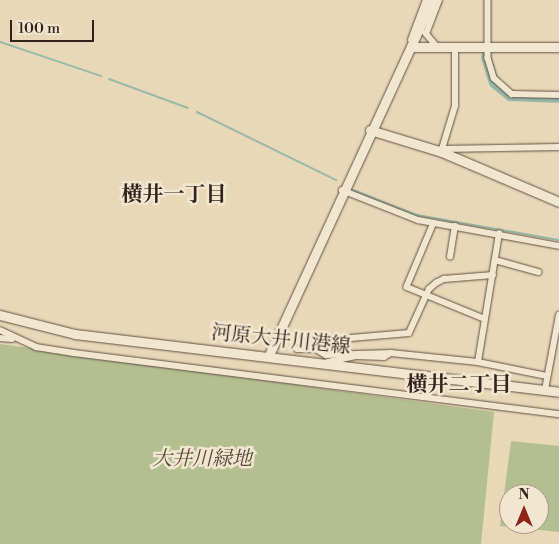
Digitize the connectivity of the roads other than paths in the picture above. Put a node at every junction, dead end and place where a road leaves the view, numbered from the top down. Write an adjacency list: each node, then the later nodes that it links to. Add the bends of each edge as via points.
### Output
1 (426, 0): 5 (street, via 412,31)
2 (432, 0): 5 (street)
3 (439, 0): 9 (street, via 426,34)
4 (488, 0): 8 (street)
5 (411, 47): 9 (street); 11 (street)
6 (559, 47): 8 (street)
7 (454, 48): 8 (street); 9 (street); 13 (street, via 454,106)
8 (488, 48): 10 (street, via 491,71 505,91 519,96)
9 (439, 49)
10 (559, 95)
11 (370, 130): 13 (street); 14 (street)
12 (559, 147): 13 (street)
13 (442, 150): 15 (street)
14 (342, 190): 16 (street, via 418,220); 34 (street)
15 (559, 202)
16 (434, 223): 17 (street); 24 (street, via 407,287)
17 (455, 226): 18 (street); 20 (street)
18 (499, 234): 19 (street); 21 (street)
19 (559, 246)
20 (450, 257)
21 (496, 260): 22 (street); 23 (street)
22 (538, 272)
23 (493, 275): 24 (street, via 444,279); 27 (street)
24 (426, 295): 27 (street); 30 (street, via 409,333)
25 (0, 315): 34 (street, 河原大井川港線, via 75,334)
26 (559, 315): 37 (street)
27 (485, 319): 36 (street)
28 (0, 330): 31 (street)
29 (0, 338): 31 (street)
30 (351, 338)
31 (14, 339): 40 (street, via 36,347 146,363)
32 (297, 349): 33 (street, via 316,349 326,355)
33 (391, 353): 35 (street, via 384,358 356,356); 36 (street)
34 (269, 355): 35 (street, 河原大井川港線)
35 (325, 362): 38 (street, 河原大井川港線)
36 (478, 362): 37 (street)
37 (547, 376): 38 (street)
38 (545, 390): 39 (street, 河原大井川港線)
39 (559, 392)
40 (559, 414)

